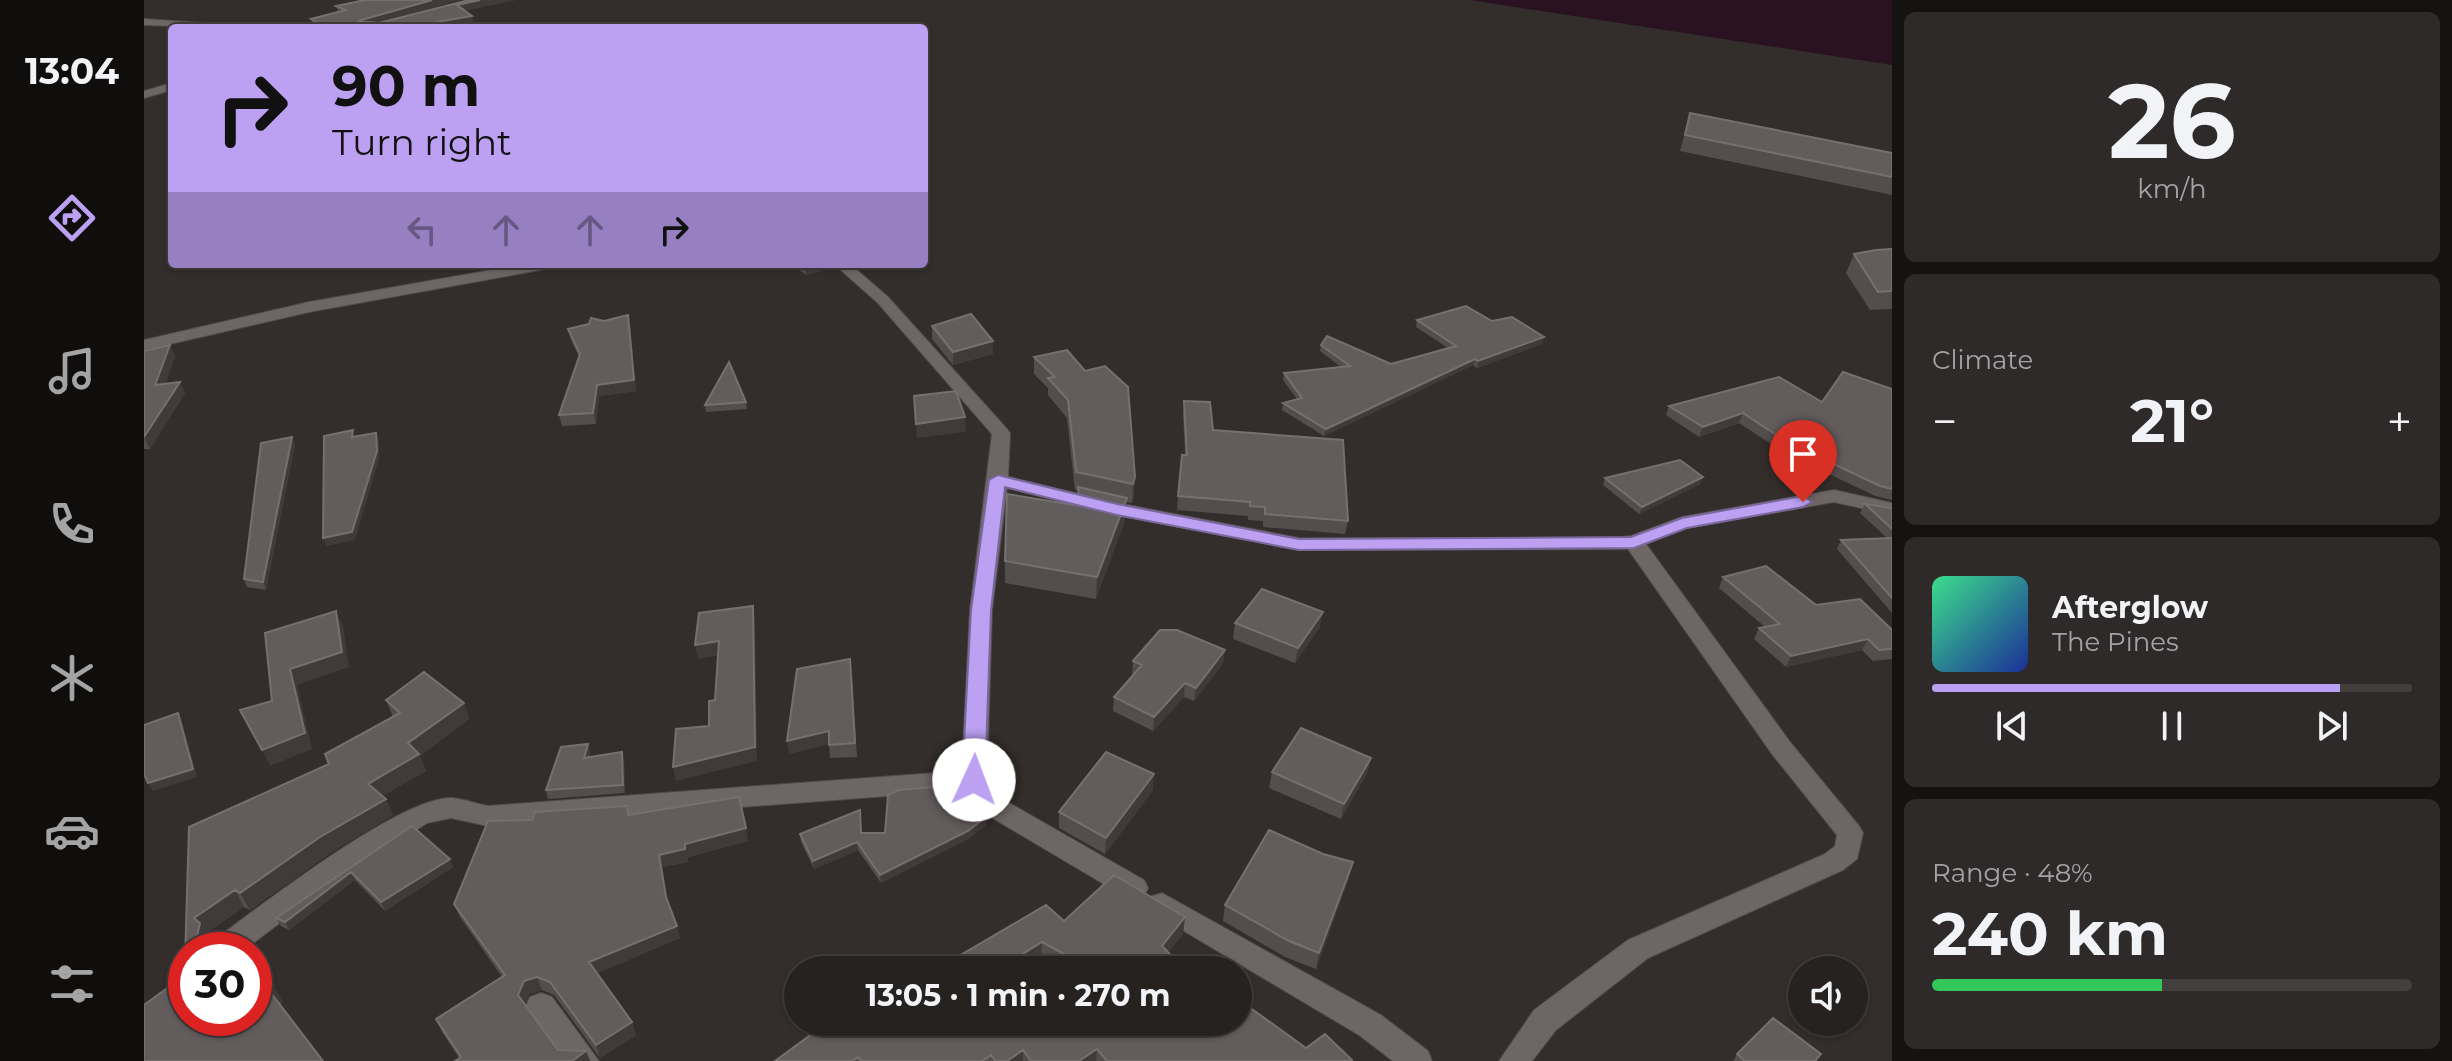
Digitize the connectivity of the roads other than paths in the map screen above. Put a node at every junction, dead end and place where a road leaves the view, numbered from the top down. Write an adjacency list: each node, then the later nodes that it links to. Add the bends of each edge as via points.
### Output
1 (144, 22): 2 (street)
2 (173, 24)
3 (168, 87): 4 (street)
4 (144, 95)
5 (528, 268): 7 (street, via 309,307)
6 (846, 268): 8 (street, via 883,300 1001,433)
7 (144, 345)
8 (998, 480): 10 (street, via 1299,544); 11 (street, via 981,610)
9 (1892, 509): 10 (street, via 1834,496 1682,523)
10 (1634, 542): 16 (street, via 1781,748 1850,833 1848,851 1834,862 1638,949 1545,1020)
11 (974, 780): 12 (street, via 488,816 451,808 420,815); 15 (street, via 988,803 1370,1025)
12 (247, 932)
13 (541, 1006): 14 (street)
14 (584, 1061)
15 (1417, 1061)
16 (1514, 1061)

